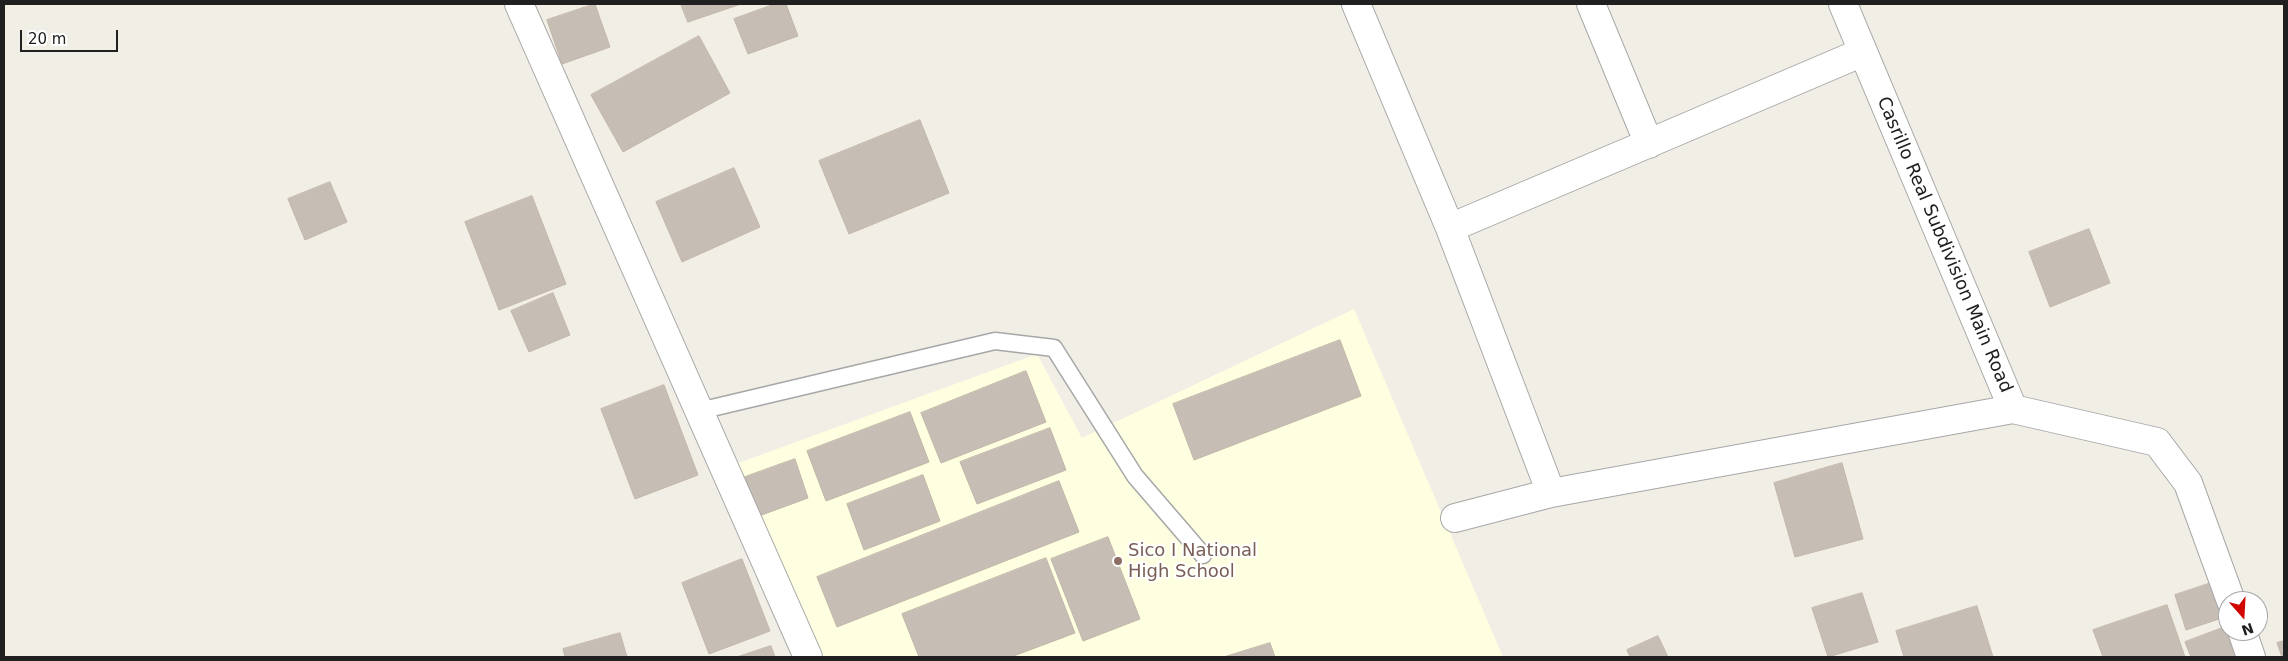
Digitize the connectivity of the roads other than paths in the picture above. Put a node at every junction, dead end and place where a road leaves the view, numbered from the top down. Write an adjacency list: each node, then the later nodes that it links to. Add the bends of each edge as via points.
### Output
1 (519, 4): 9 (street)
2 (1356, 4): 7 (street)
3 (1591, 4): 6 (street)
4 (1843, 4): 5 (street, Casrillo Real Subdivision Main Road)
5 (1863, 52): 6 (street); 8 (street, Casrillo Real Subdivision Main Road)
6 (1649, 144): 7 (street)
7 (1450, 228): 10 (street)
8 (2013, 408): 10 (street); 13 (street, Casrillo Real Subdivision Main Road, via 2157,442 2188,483)
9 (699, 411): 12 (lane, via 995,340 1054,348 1135,476); 15 (street)
10 (1551, 493): 11 (street)
11 (1455, 518)
12 (1203, 555)
13 (2227, 591)
14 (2245, 641): 16 (street)
15 (808, 657)
16 (2251, 657)

